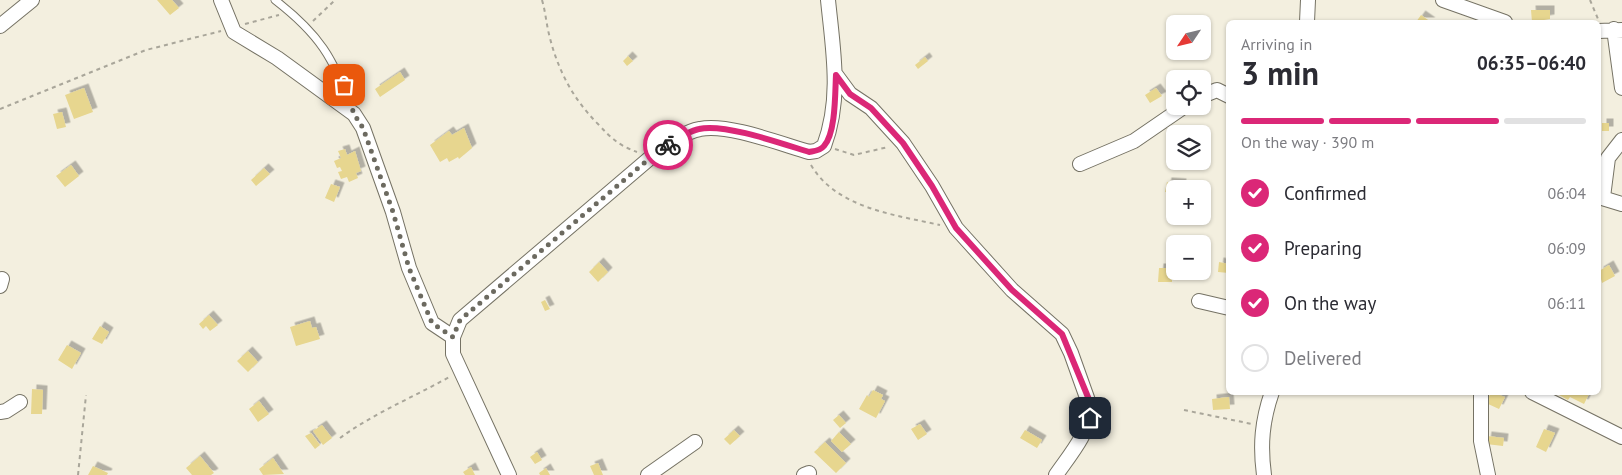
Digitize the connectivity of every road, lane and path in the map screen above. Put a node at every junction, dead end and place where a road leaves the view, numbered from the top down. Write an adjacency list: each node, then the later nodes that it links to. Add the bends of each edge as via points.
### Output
1 (32, 0): 13 (street)
2 (221, 0): 15 (street)
3 (275, 0): 10 (lane)
4 (335, 0): 14 (path)
5 (542, 0): 28 (path, via 548,31 570,90 620,146)
6 (828, 0): 17 (street)
7 (1308, 0): 11 (street)
8 (1443, 0): 12 (street)
9 (1590, 0): 16 (path)
10 (290, 12): 14 (lane); 15 (path)
11 (1307, 20)
12 (1499, 20)
13 (0, 26)
14 (306, 27): 22 (lane, via 324,46 344,85)
15 (231, 28): 21 (path, via 146,50); 22 (street)
16 (1609, 30): 18 (street)
17 (836, 75): 25 (street, via 850,94 871,108); 26 (street, via 834,110)
18 (1622, 88)
19 (1211, 92): 20 (street, via 1217,90)
20 (1226, 94)
21 (0, 109)
22 (354, 114): 35 (street, via 363,128 409,268 432,323)
23 (1172, 115): 29 (street, via 1134,141)
24 (1622, 140): 30 (street, via 1608,158)
25 (903, 143): 26 (path, via 854,155); 32 (street)
26 (824, 146): 27 (street, via 816,151)
27 (802, 150): 28 (street, via 738,132 699,129); 32 (path, via 819,179 846,199 895,215)
28 (651, 157): 35 (street, via 460,320)
29 (1080, 164)
30 (1601, 197): 31 (street)
31 (1622, 204)
32 (956, 228): 51 (street, via 1012,290 1062,334 1072,353 1090,402 1090,418)
33 (1200, 300): 34 (street)
34 (1226, 307)
35 (453, 337): 36 (street, via 453,354)
36 (460, 370): 46 (path, via 420,394 365,420); 49 (street)
37 (86, 395): 48 (path)
38 (1271, 395): 44 (street)
39 (1481, 395): 53 (street, via 1482,441)
40 (1538, 395): 45 (street)
41 (20, 402): 43 (street)
42 (1184, 410): 44 (path)
43 (0, 412)
44 (1262, 426): 52 (street)
45 (1622, 437)
46 (340, 438)
47 (695, 442): 50 (street)
48 (78, 475)
49 (509, 475)
50 (648, 475)
51 (1056, 475)
52 (1264, 475)
53 (1488, 475)

